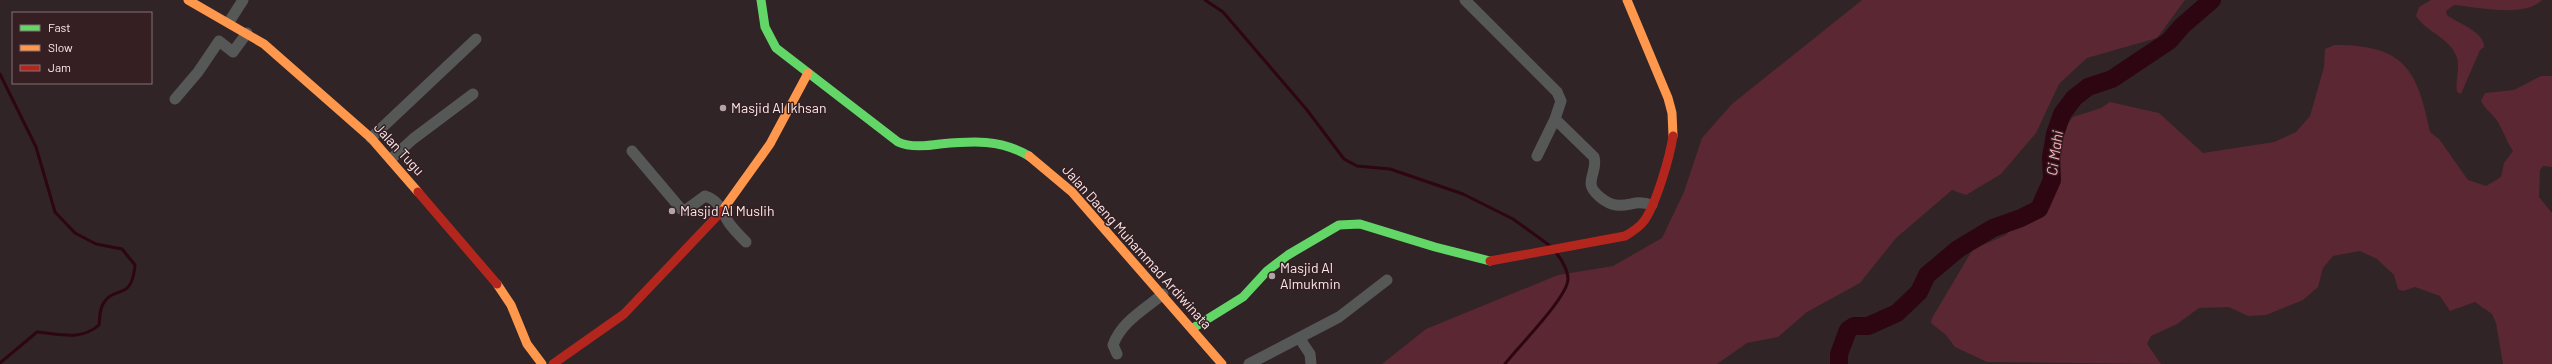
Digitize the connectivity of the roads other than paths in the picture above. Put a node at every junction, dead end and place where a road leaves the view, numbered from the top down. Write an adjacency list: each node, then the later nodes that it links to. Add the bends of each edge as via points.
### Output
1 (243, 0): 6 (street)
2 (761, 0): 9 (street, Jalan Daeng Muhammad Ardiwinata, via 765,27 770,40)
3 (1465, 0): 12 (street, via 1557,92 1561,101)
4 (1627, 0): 17 (street, via 1670,105 1674,125 1672,144)
5 (191, 1): 6 (street, Jalan Tugu)
6 (229, 22): 7 (street, Jalan Tugu)
7 (247, 33): 11 (street, via 233,52 219,41 198,72); 13 (street, Jalan Tugu, via 282,57)
8 (476, 39): 13 (street)
9 (808, 73): 18 (street, via 770,144); 21 (street, Jalan Daeng Muhammad Ardiwinata, via 886,135 904,145 985,141 1026,153 1072,192)
10 (473, 94): 16 (street, via 413,139)
11 (174, 99)
12 (1555, 119): 15 (street); 17 (street, via 1594,157 1596,165 1591,184 1595,194 1616,205 1641,201)
13 (371, 138): 16 (street, Jalan Tugu)
14 (632, 151): 18 (street, via 681,209 686,210 705,196 710,197)
15 (1538, 156)
16 (391, 159): 26 (street, Jalan Tugu, via 498,285 511,305 527,344)
17 (1652, 205): 22 (street, via 1649,217 1643,224 1625,236 1573,244 1505,260 1476,258 1360,224 1339,225 1288,255 1267,271 1243,297)
18 (723, 209): 19 (street, via 729,222); 27 (street, via 624,314)
19 (746, 242)
20 (1387, 280): 23 (street, via 1339,317)
21 (1163, 294): 22 (street, Jalan Daeng Muhammad Ardiwinata); 24 (street, via 1124,325 1113,345)
22 (1193, 328): 25 (street, Jalan Daeng Muhammad Ardiwinata)
23 (1300, 339): 28 (street); 29 (street, via 1310,354)
24 (1117, 354)
25 (1219, 363)
26 (542, 364)
27 (553, 364)
28 (1249, 364)
29 (1310, 364)

